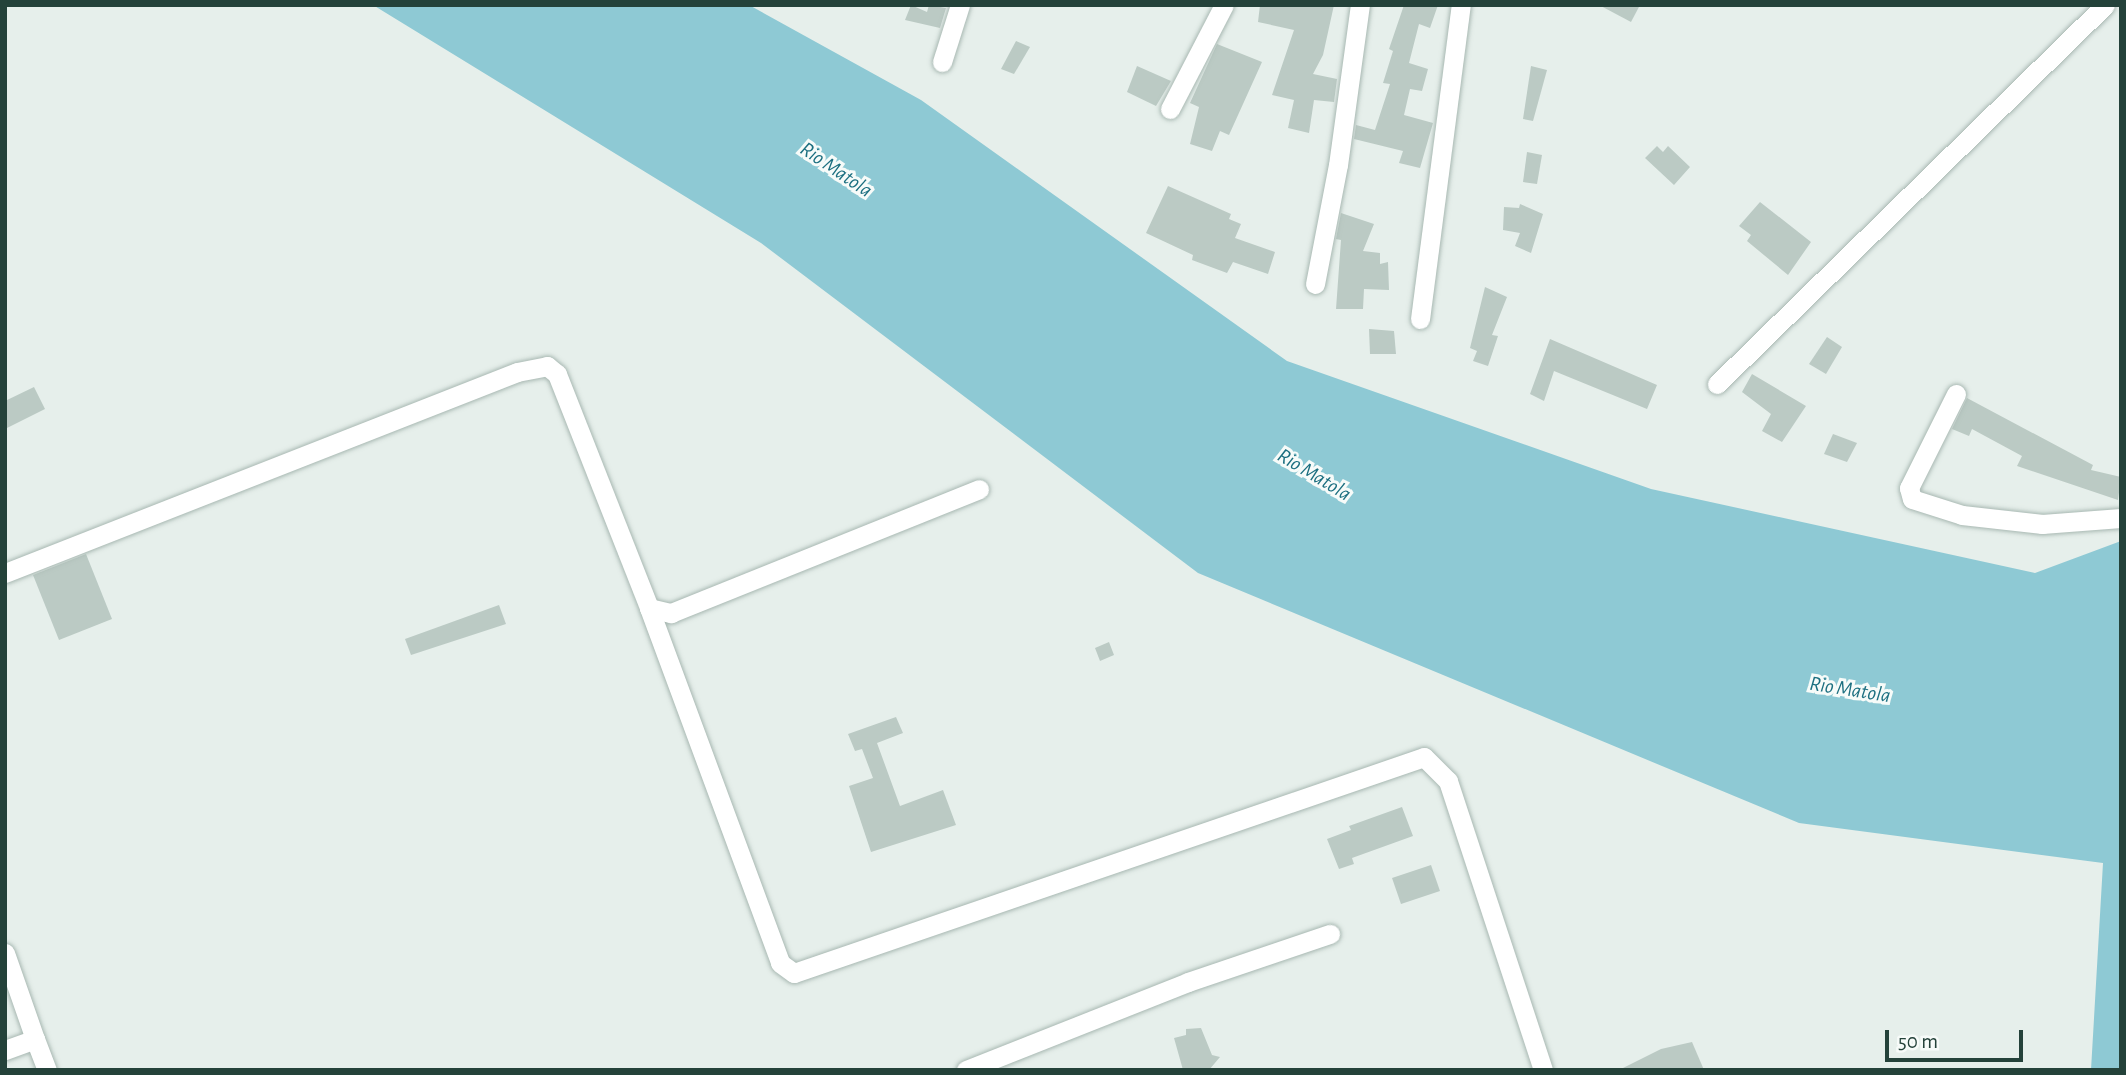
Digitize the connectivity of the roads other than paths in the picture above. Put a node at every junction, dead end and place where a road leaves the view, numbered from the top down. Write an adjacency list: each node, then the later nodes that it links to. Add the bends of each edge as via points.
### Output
1 (960, 5): 6 (street)
2 (1224, 5): 7 (street)
3 (1360, 5): 8 (street, via 1338,165)
4 (1461, 5): 9 (street)
5 (2105, 5): 10 (street)
6 (942, 62)
7 (1170, 109)
8 (1315, 284)
9 (1420, 319)
10 (1717, 384)
11 (1956, 394): 13 (street, via 1909,488 1912,499 1962,515 2042,524)
12 (979, 489): 15 (street, via 671,613)
13 (2121, 518)
14 (5, 573): 15 (street, via 517,372 547,366 557,374)
15 (649, 608): 22 (street, via 780,963 793,973 1424,757 1448,781)
16 (1330, 934): 21 (street, via 1188,982)
17 (5, 953): 18 (street)
18 (35, 1039): 19 (street); 20 (street)
19 (5, 1050)
20 (47, 1070)
21 (966, 1070)
22 (1543, 1070)

